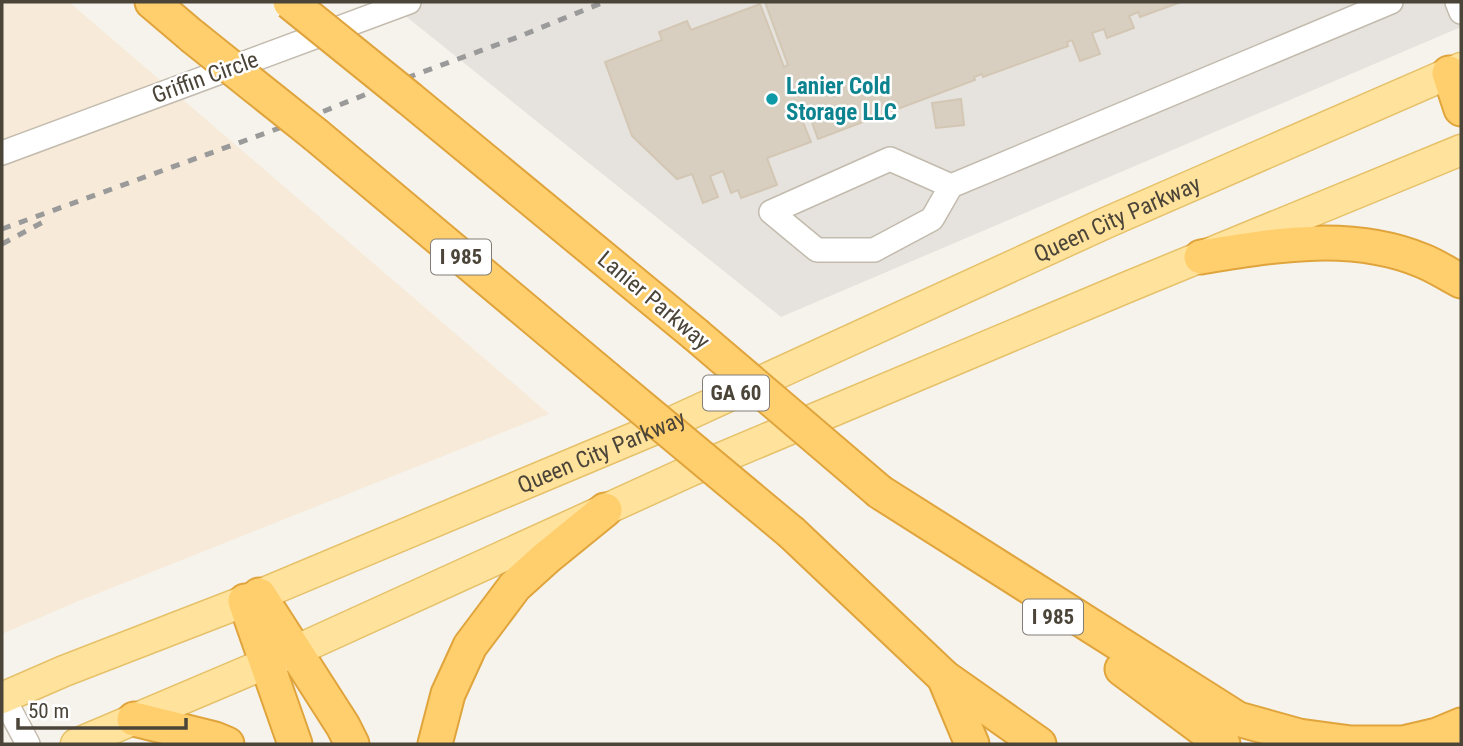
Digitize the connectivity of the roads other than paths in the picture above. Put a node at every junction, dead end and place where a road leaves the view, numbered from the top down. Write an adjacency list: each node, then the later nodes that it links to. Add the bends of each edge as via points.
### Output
1 (152, 2): 18 (highway, I 985, bridge, via 792,533)
2 (290, 2): 14 (highway, Lanier Parkway / I 985, bridge)
3 (409, 2): 10 (street, Griffin Circle)
4 (1391, 2): 11 (street)
5 (1457, 2): 6 (street)
6 (1461, 12)
7 (1455, 71): 8 (highway); 16 (main road, Queen City Parkway / GA 60, via 1108,222 672,422)
8 (1461, 109)
9 (1461, 150): 12 (main road, GA 60)
10 (2, 153)
11 (951, 186): 11 (street, via 890,159 771,212 817,250 874,250 932,219)
12 (1201, 257): 13 (highway, via 1319,242 1365,246 1423,261); 15 (main road, GA 60)
13 (1461, 281)
14 (880, 492): 21 (highway, via 1238,719 1299,736 1351,743 1403,743); 30 (highway, Lanier Parkway / I 985)
15 (605, 510): 17 (main road, GA 60); 27 (highway, via 515,586 470,646 448,694)
16 (252, 598): 17 (highway); 19 (main road, Queen City Parkway / GA 60)
17 (282, 657): 20 (main road, GA 60); 25 (highway); 26 (highway, via 343,726)
18 (944, 677): 28 (highway); 29 (highway, I 985)
19 (2, 697): 22 (street)
20 (134, 719): 23 (main road, GA 60); 24 (highway)
21 (1461, 725)
22 (28, 744)
23 (76, 744)
24 (227, 744)
25 (295, 744)
26 (352, 744)
27 (435, 744)
28 (972, 744)
29 (1039, 744)
30 (1223, 744)

